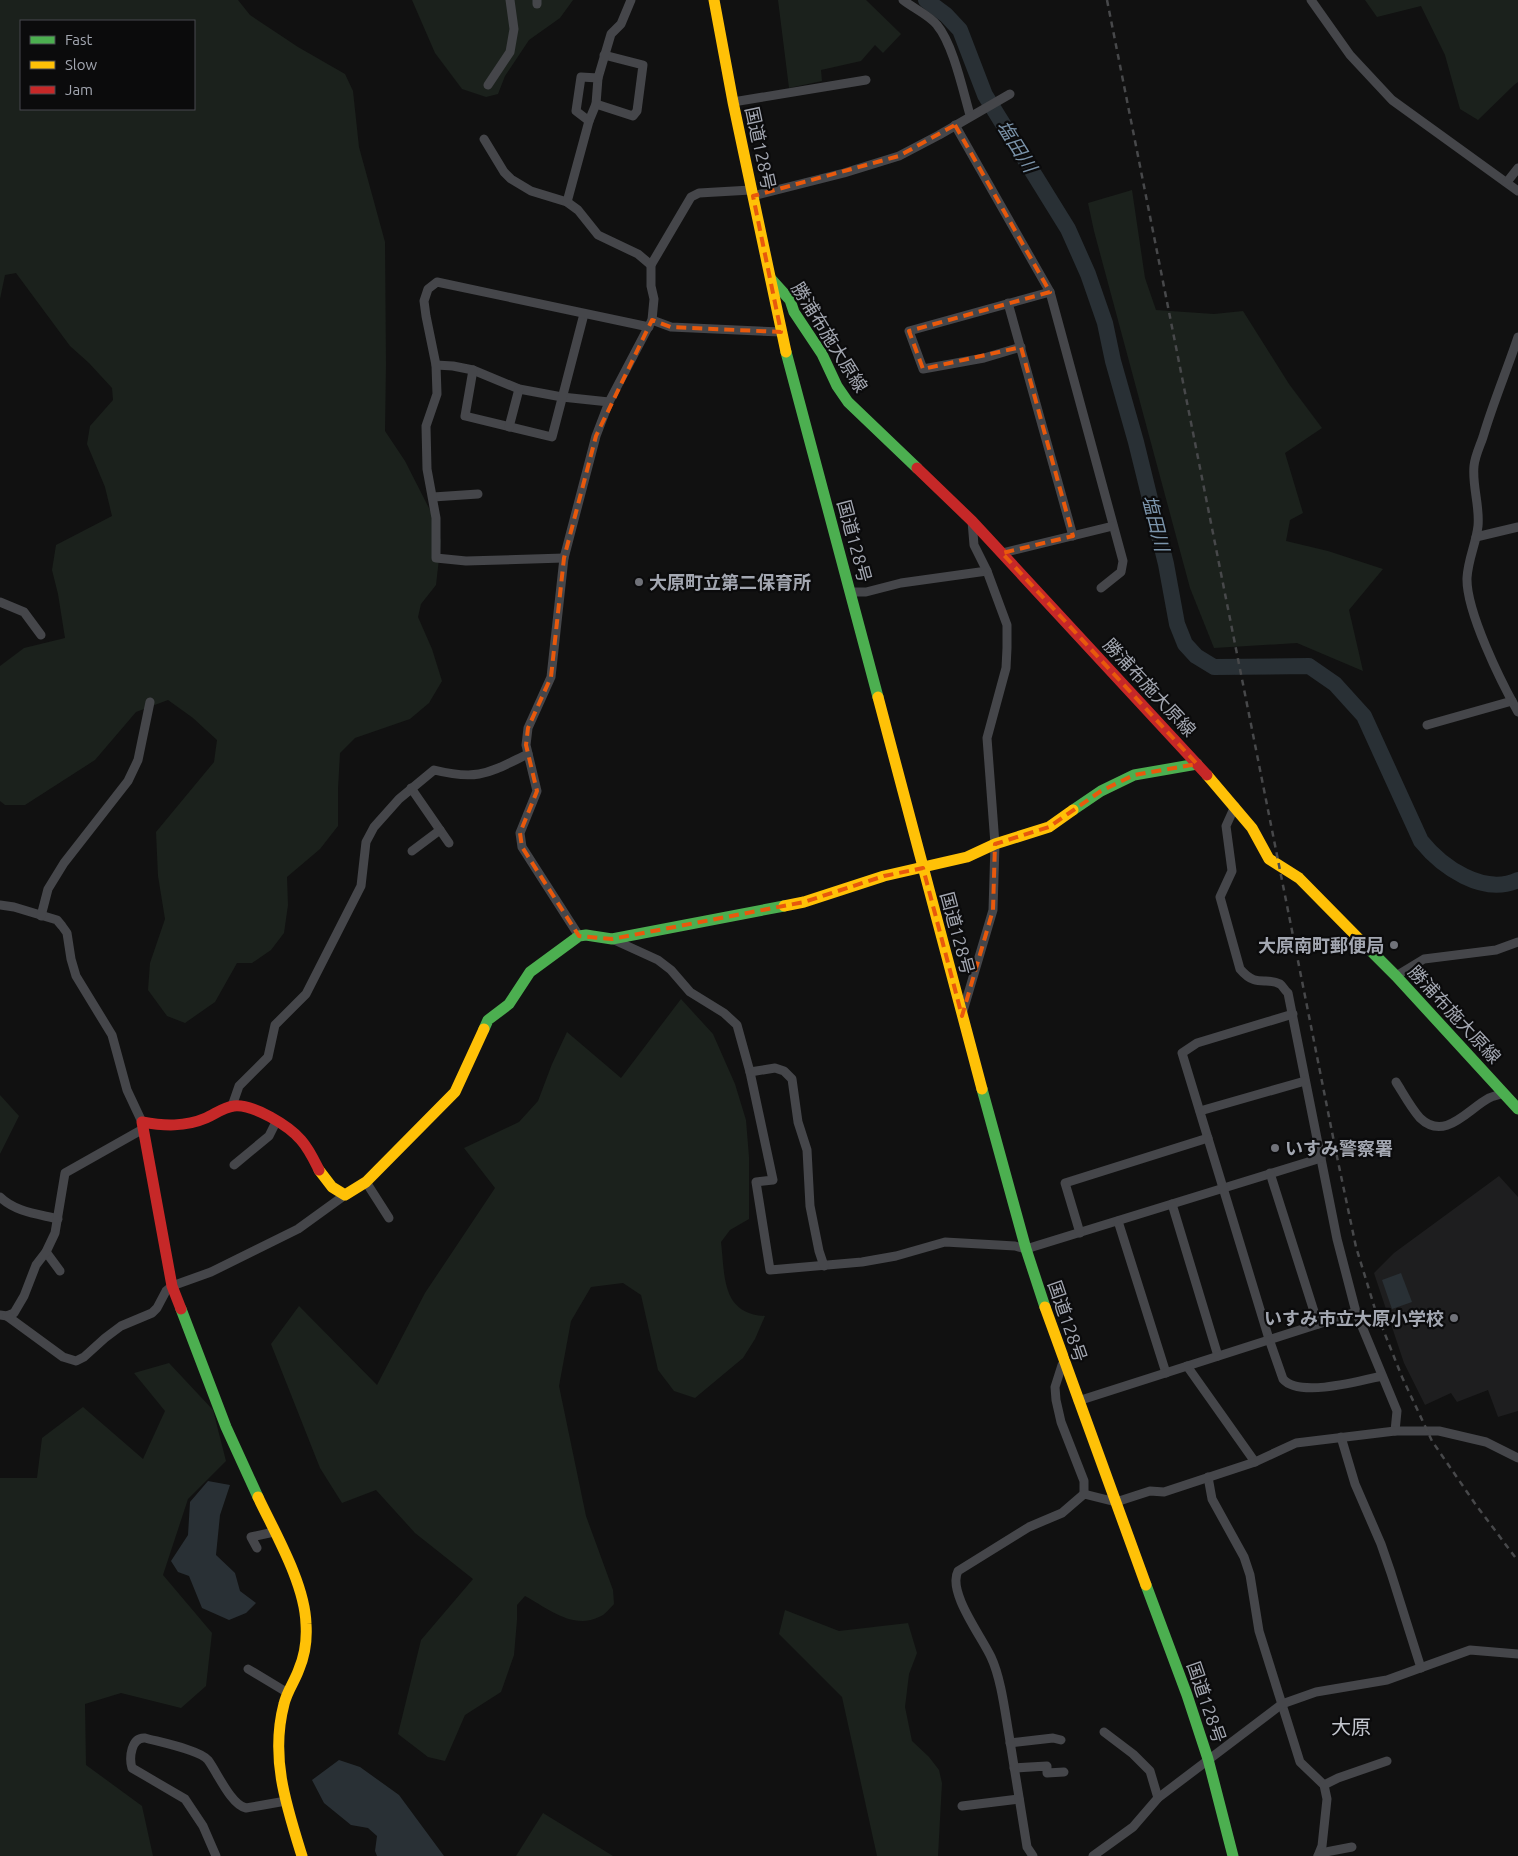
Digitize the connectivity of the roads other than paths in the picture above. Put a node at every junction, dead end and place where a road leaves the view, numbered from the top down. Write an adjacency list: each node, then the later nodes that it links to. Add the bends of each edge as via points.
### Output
1 (510, 0): 9 (street, via 514,29 510,52)
2 (631, 0): 6 (street, via 621,24 611,34)
3 (714, 0): 11 (main road, 国道128号)
4 (903, 0): 13 (street, via 936,23 942,32)
5 (1311, 0): 18 (street, via 1350,55 1392,100)
6 (604, 55): 7 (street); 12 (street, via 643,65 637,111 633,116)
7 (598, 78): 12 (street); 14 (street, via 581,77 576,111)
8 (866, 80): 11 (street)
9 (488, 85)
10 (1010, 94): 13 (street)
11 (733, 102): 20 (main road, 国道128号)
12 (596, 104): 14 (street)
13 (970, 116): 15 (street)
14 (589, 121): 21 (street)
15 (954, 125): 20 (street, via 899,156 844,173); 24 (street)
16 (484, 139): 21 (street, via 511,180 531,191)
17 (1518, 168): 18 (street)
18 (1507, 182): 19 (street)
19 (1518, 191)
20 (752, 193): 22 (street, via 699,193 691,197); 23 (main road, 国道128号)
21 (568, 202): 22 (street, via 598,235 638,254)
22 (651, 265): 27 (street, via 654,299)
23 (771, 279): 28 (main road, 国道128号); 39 (main road, 勝浦布施大原線, via 790,300 848,402)
24 (1050, 292): 25 (street); 40 (street)
25 (1008, 303): 30 (street); 30 (street, via 909,331 923,369 984,358)
26 (584, 314): 27 (street); 31 (street, via 437,282 428,289 424,301); 34 (street)
27 (650, 324): 28 (street); 35 (street)
28 (781, 332): 48 (main road, 国道128号)
29 (1518, 336): 43 (street, via 1474,465 1478,514)
30 (1021, 347): 42 (street)
31 (436, 365): 32 (street); 38 (street, via 437,394 426,426 427,469)
32 (473, 370): 33 (street); 36 (street, via 465,416)
33 (519, 388): 34 (street); 36 (street)
34 (562, 397): 35 (street); 36 (street, via 552,437)
35 (609, 402): 45 (street, via 596,436)
36 (509, 427)
37 (478, 494): 38 (street)
38 (433, 497): 45 (street, via 436,558 466,561)
39 (972, 521): 44 (main road, 勝浦布施大原線); 46 (street, via 974,545)
40 (1113, 526): 42 (street); 47 (street, via 1123,561 1120,572)
41 (1518, 527): 43 (street)
42 (1073, 536): 44 (street)
43 (1476, 537): 51 (street, via 1469,556 1470,603)
44 (1002, 553): 56 (main road, 勝浦布施大原線)
45 (564, 558): 55 (street, via 550,677 528,728)
46 (987, 571): 48 (street); 61 (street, via 1007,625 1006,668 987,738)
47 (1101, 588)
48 (850, 592): 63 (main road, 国道128号)
49 (0, 602): 50 (street, via 24,612)
50 (41, 635)
51 (1512, 701): 53 (street); 54 (street)
52 (150, 702): 65 (street, via 138,760 128,781 64,863 48,890)
53 (1518, 712)
54 (1427, 725)
55 (528, 754): 57 (street, via 488,773 470,776 434,770); 66 (street, via 537,791 520,832 522,847)
56 (1197, 764): 58 (main road, 勝浦布施大原線); 61 (main road, via 1134,775 1101,791 1049,826)
57 (411, 788): 59 (street); 76 (street, via 370,834 366,842 361,886 306,994 275,1025 268,1057 239,1086)
58 (1236, 806): 69 (main road, 勝浦布施大原線, via 1270,859 1299,878); 70 (street, via 1226,826 1232,871 1220,897 1240,969 1254,981 1278,984 1288,993)
59 (440, 830): 60 (street); 62 (street)
60 (449, 843)
61 (995, 844): 63 (main road, via 967,857); 71 (street, via 993,910)
62 (412, 851)
63 (923, 868): 67 (main road, via 884,876 804,902); 71 (main road, 国道128号)
64 (2, 907): 65 (street)
65 (41, 916): 80 (street, via 57,920 67,933 76,976 112,1034 127,1090)
66 (579, 936): 67 (main road); 85 (main road, via 530,972 509,1004 488,1020 454,1092)
67 (612, 939): 72 (street, via 658,960 690,992 724,1013 737,1026)
68 (1518, 942): 69 (street, via 1496,950 1424,958)
69 (1396, 976): 75 (main road, 勝浦布施大原線)
70 (1293, 1014): 73 (street); 78 (street, via 1197,1043 1182,1053)
71 (962, 1016): 94 (main road, 国道128号)
72 (750, 1072): 96 (street, via 775,1068 792,1079 798,1122 807,1150 810,1206); 96 (street, via 773,1180 756,1182 770,1270)
73 (1305, 1080): 78 (street); 82 (street)
74 (1396, 1082): 75 (street, via 1421,1118 1432,1125 1454,1123 1488,1098)
75 (1504, 1093): 77 (main road, 勝浦布施大原線)
76 (232, 1106): 79 (main road, via 259,1112); 80 (main road, via 200,1121 177,1126)
77 (1518, 1108)
78 (1200, 1111): 81 (street)
79 (276, 1122): 83 (street, via 269,1136); 87 (main road, via 301,1141 334,1191)
80 (143, 1125): 91 (street, via 65,1173); 98 (main road)
81 (1208, 1138): 86 (street); 93 (street, via 1065,1183)
82 (1321, 1158): 84 (street); 99 (street)
83 (234, 1165)
84 (1270, 1173): 86 (street); 101 (street)
85 (366, 1182): 87 (main road); 90 (street)
86 (1224, 1188): 89 (street); 102 (street)
87 (345, 1195): 98 (street, via 298,1229 211,1272)
88 (0, 1197): 91 (street, via 16,1208)
89 (1172, 1204): 92 (street); 103 (street)
90 (389, 1218)
91 (58, 1219): 95 (street)
92 (1118, 1221): 93 (street); 106 (street)
93 (1080, 1232): 94 (street)
94 (1026, 1249): 96 (street, via 945,1242 896,1256); 104 (main road, 国道128号)
95 (46, 1252): 97 (street); 100 (street, via 36,1265 14,1312)
96 (824, 1266)
97 (60, 1271)
98 (172, 1286): 100 (street, via 152,1313 121,1326 76,1361 63,1357); 116 (main road, via 223,1419)
99 (1356, 1312): 101 (street); 107 (street)
100 (4, 1315)
101 (1318, 1324): 102 (street)
102 (1269, 1339): 103 (street); 107 (street, via 1283,1379 1297,1387 1333,1387)
103 (1218, 1356): 105 (street)
104 (1064, 1362): 108 (main road, 国道128号); 114 (street, via 1055,1387 1056,1400 1084,1481)
105 (1187, 1366): 106 (street); 112 (street)
106 (1166, 1373): 108 (street)
107 (1382, 1376): 109 (street, via 1397,1411)
108 (1078, 1401): 115 (main road, 国道128号)
109 (1395, 1431): 110 (street); 111 (street, via 1439,1431 1486,1442)
110 (1341, 1437): 112 (street, via 1296,1443); 119 (street, via 1355,1484 1391,1573)
111 (1518, 1458)
112 (1255, 1462): 113 (street)
113 (1208, 1477): 115 (street, via 1164,1492 1150,1491); 122 (street, via 1212,1499 1250,1574 1259,1631)
114 (1084, 1494): 115 (street); 125 (street, via 1062,1513 1029,1527 958,1571 955,1576 956,1589 995,1667)
115 (1116, 1502): 126 (main road, 国道128号)
116 (274, 1532): 117 (street, via 251,1537); 121 (main road, via 306,1606 306,1638 301,1665)
117 (258, 1548)
118 (1518, 1654): 119 (street, via 1470,1650)
119 (1421, 1668): 122 (street, via 1387,1680 1316,1692)
120 (248, 1669): 121 (street)
121 (288, 1693): 133 (main road, via 279,1732 278,1757)
122 (1282, 1704): 126 (street); 130 (street, via 1300,1762)
123 (1104, 1732): 131 (street, via 1150,1772)
124 (1061, 1740): 125 (street)
125 (1010, 1742): 128 (street)
126 (1208, 1759): 131 (street); 140 (main road, 国道128号)
127 (1387, 1761): 130 (street)
128 (1014, 1768): 129 (street, via 1046,1766 1047,1773); 132 (street)
129 (1064, 1772)
130 (1324, 1785): 141 (street, via 1327,1806)
131 (1158, 1798): 139 (street, via 1133,1827)
132 (1019, 1799): 134 (street); 138 (street, via 1027,1847)
133 (286, 1801): 136 (street, via 241,1807 234,1802 205,1756 142,1737 138,1740 131,1754 132,1768 185,1799 203,1826); 137 (main road)
134 (962, 1806)
135 (1352, 1847): 141 (street)
136 (216, 1856)
137 (302, 1856)
138 (1034, 1856)
139 (1092, 1856)
140 (1233, 1856)
141 (1318, 1856)

